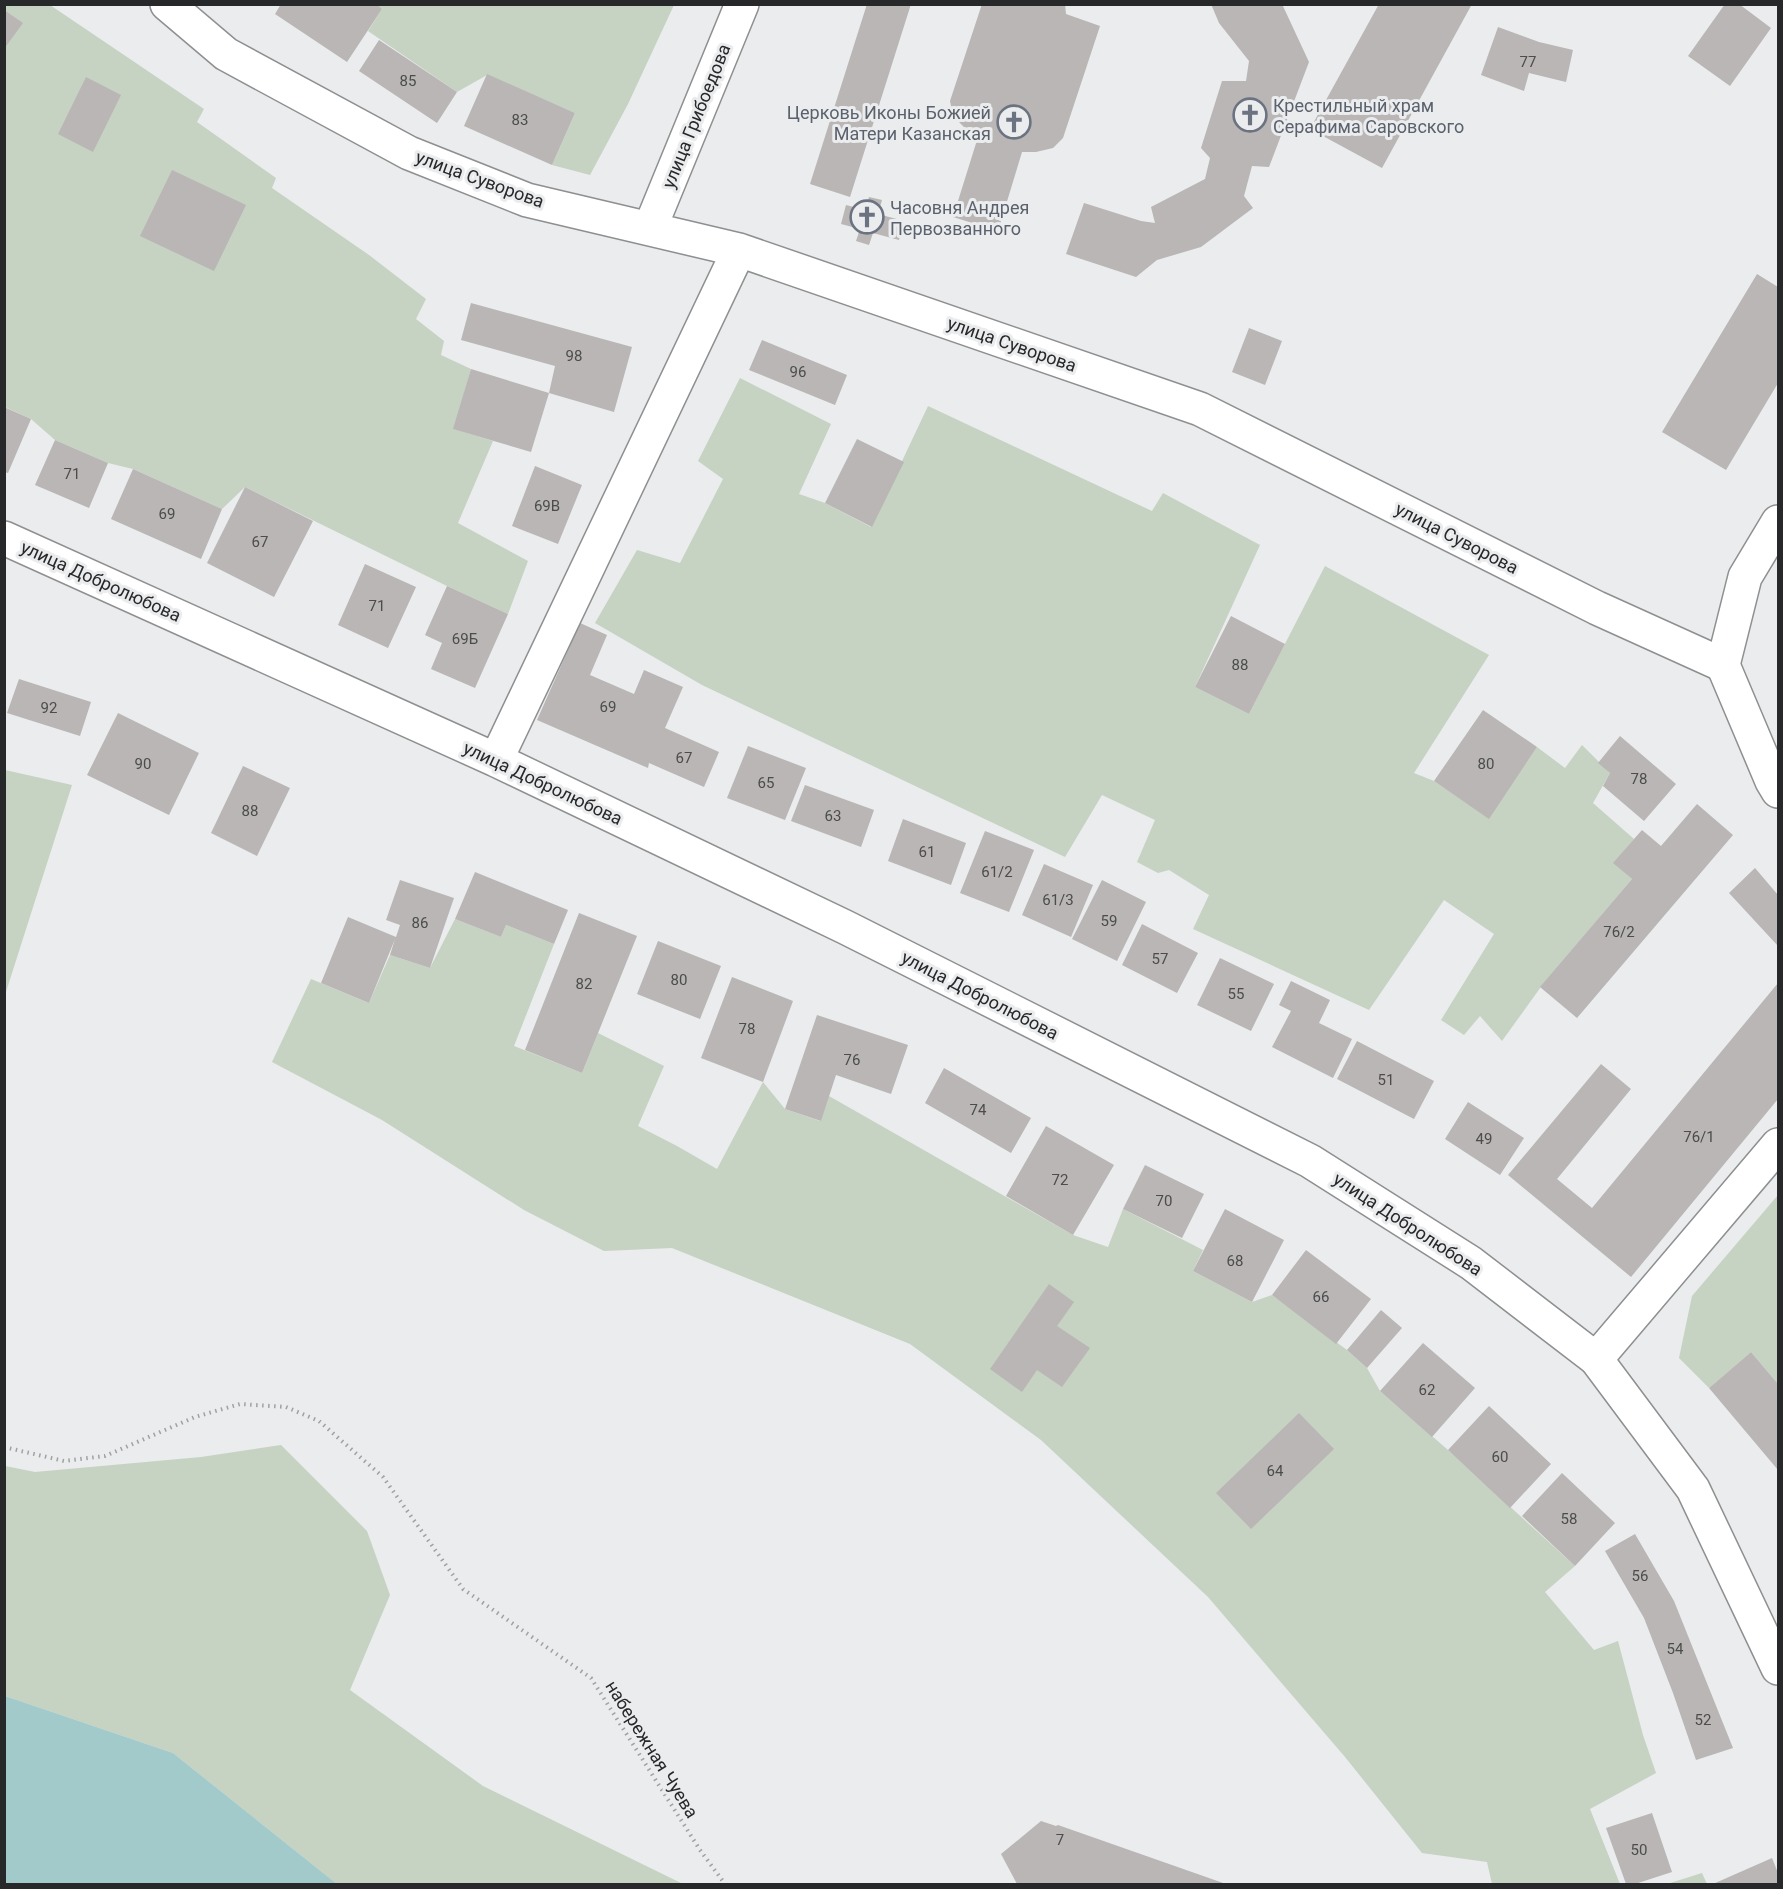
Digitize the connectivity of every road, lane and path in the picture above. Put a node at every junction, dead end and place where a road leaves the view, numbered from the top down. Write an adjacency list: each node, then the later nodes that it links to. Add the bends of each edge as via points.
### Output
1 (167, 4): 3 (street, улица Суворова, via 226,54 409,153 527,200)
2 (742, 4): 3 (street, улица Грибоедова)
3 (650, 228): 4 (street, улица Суворова)
4 (740, 250): 7 (street, улица Суворова, via 1200,409 1597,608); 8 (street)
5 (1779, 522): 7 (street, via 1745,577)
6 (4, 538): 8 (street, улица Добролюбова)
7 (1724, 665): 9 (street)
8 (496, 760): 11 (street, улица Добролюбова, via 845,927 1310,1161 1471,1263)
9 (1779, 791)
10 (1779, 1145): 11 (street)
11 (1596, 1359): 13 (street, улица Добролюбова, via 1694,1489)
12 (4, 1447): 14 (path, набережная Чуева, via 64,1461 105,1456 195,1417 240,1404 286,1407 319,1421 383,1477 463,1589 591,1678)
13 (1779, 1668)
14 (725, 1884)

